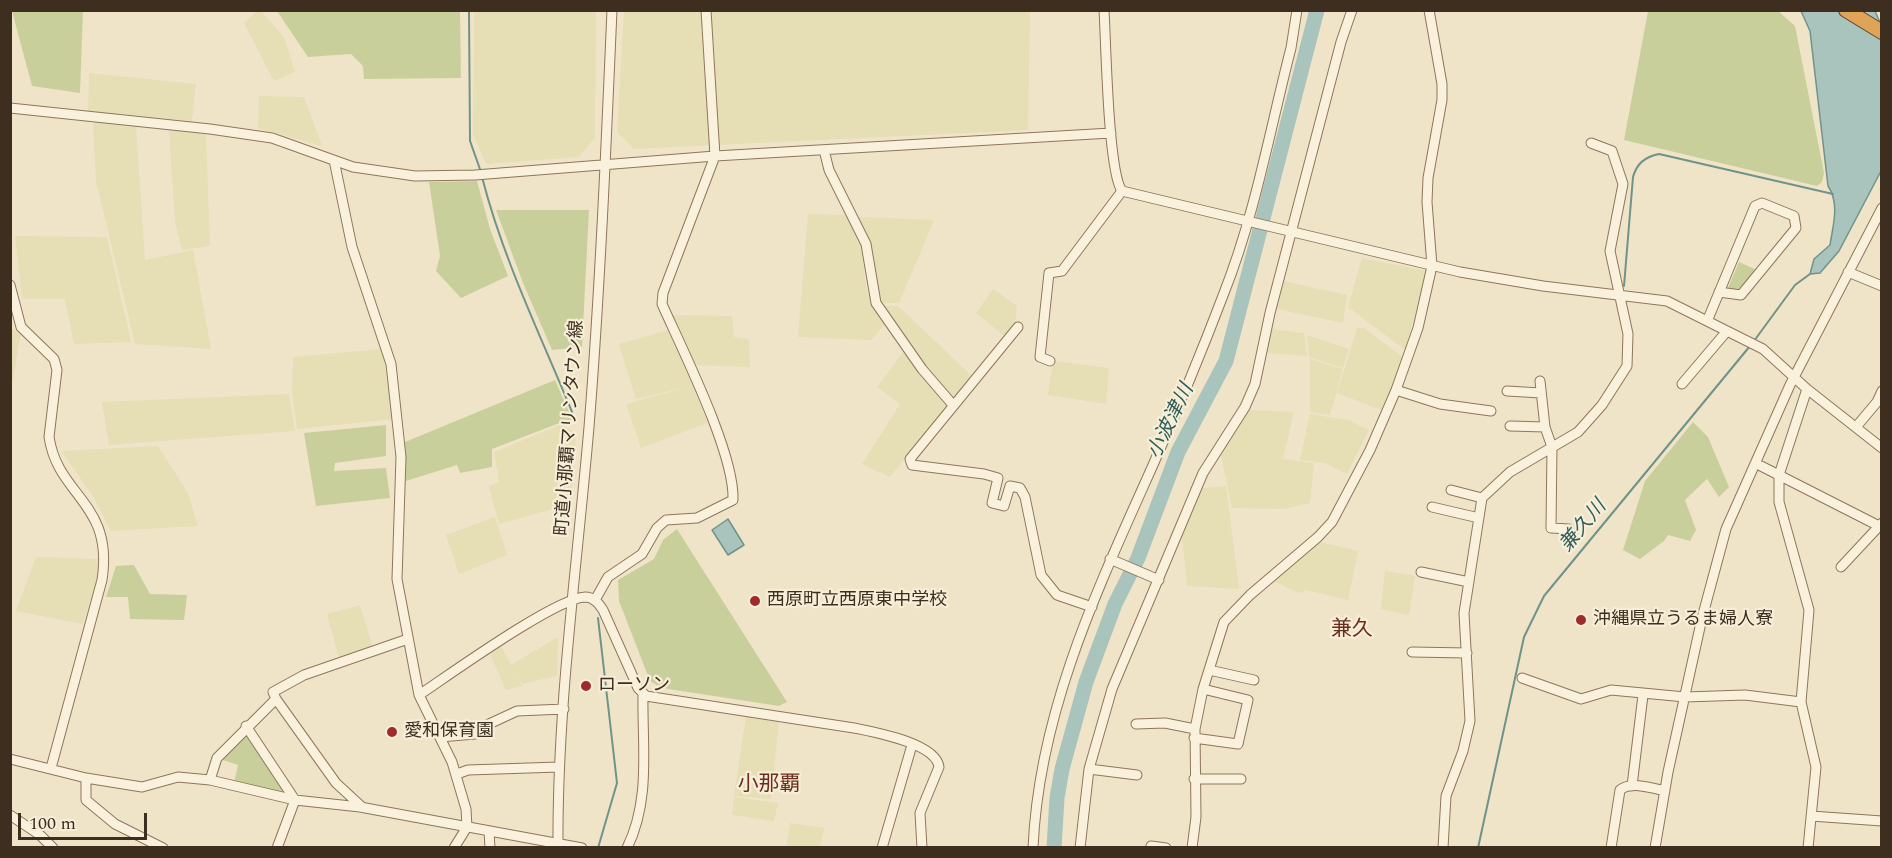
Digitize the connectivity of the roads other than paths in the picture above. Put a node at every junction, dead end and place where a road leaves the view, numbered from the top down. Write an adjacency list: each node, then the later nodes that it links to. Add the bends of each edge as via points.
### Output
1 (612, 10): 15 (street, 町道小那覇マリンタウン線)
2 (706, 10): 13 (street)
3 (1104, 10): 10 (street)
4 (1297, 10): 18 (street)
5 (1352, 10): 19 (street)
6 (1429, 10): 20 (street, via 1442,84 1428,190)
7 (1846, 10): 8 (highway)
8 (1881, 32)
9 (10, 108): 14 (street, via 272,138)
10 (1111, 133): 12 (street); 16 (street, via 1117,182)
11 (1591, 143): 25 (street, via 1612,151 1623,184 1610,251)
12 (824, 150): 13 (street); 38 (street, via 829,170 866,244 876,303 922,369)
13 (715, 156): 15 (street); 58 (street, via 662,304 713,422 733,500 697,518 666,520 642,554 608,577)
14 (334, 160): 15 (street, via 372,172 415,176); 61 (street, via 352,247 393,375 401,457 397,579)
15 (606, 165): 59 (street, 町道小那覇マリンタウン線)
16 (1122, 191): 18 (street); 29 (street, via 1062,271 1049,273 1040,357)
17 (1881, 208): 21 (street)
18 (1251, 220): 19 (street); 53 (street)
19 (1289, 229): 20 (street); 56 (street, via 1255,384 1203,473)
20 (1432, 266): 25 (street); 34 (street, via 1418,328)
21 (1848, 272): 23 (street); 30 (street)
22 (10, 285): 82 (street, via 21,327 54,359 57,370 50,448 96,519 105,548 102,580)
23 (1881, 286)
24 (1719, 292): 24 (street, via 1755,206 1762,203 1794,216 1796,228 1741,295); 26 (street)
25 (1619, 296): 26 (street, via 1667,301); 43 (street, via 1628,334 1627,366 1607,398 1578,432)
26 (1708, 319): 28 (street)
27 (1018, 327): 38 (street)
28 (1727, 330): 30 (street, via 1763,349); 32 (street)
29 (1050, 361)
30 (1794, 377): 33 (street); 71 (street, via 1726,529)
31 (1540, 381): 37 (street)
32 (1682, 384)
33 (1807, 389): 42 (street); 46 (street)
34 (1396, 390): 39 (street, via 1440,404); 64 (street, via 1332,522 1224,622)
35 (1507, 391): 37 (street)
36 (1881, 391): 42 (street)
37 (1541, 393): 41 (street)
38 (953, 405): 60 (street, via 910,459 912,465 998,478 992,503 998,505 1004,506 1010,486 1020,488 1041,576 1057,595)
39 (1491, 411)
40 (1510, 426): 41 (street)
41 (1545, 427): 43 (street)
42 (1856, 427): 44 (street)
43 (1552, 447): 48 (street, via 1510,472); 52 (street, via 1551,528)
44 (1881, 448)
45 (1761, 466): 46 (street)
46 (1779, 475): 51 (street); 73 (street, via 1779,502 1809,610)
47 (1451, 490): 48 (street)
48 (1482, 498): 50 (street)
49 (1432, 507): 50 (street)
50 (1479, 518): 57 (street)
51 (1880, 524): 54 (street, via 1854,561)
52 (1569, 529)
53 (1114, 561): 56 (street); 60 (street)
54 (1841, 567)
55 (1421, 572): 57 (street)
56 (1157, 579): 83 (street, via 1112,689)
57 (1469, 582): 63 (street, via 1464,613)
58 (595, 600): 59 (street, via 587,597); 68 (street)
59 (573, 601): 69 (street, via 539,618); 74 (street, 町道小那覇マリンタウン線)
60 (1092, 606): 110 (street, via 1053,713 1040,776)
61 (408, 639): 69 (street); 72 (street, via 304,675 273,692)
62 (1412, 652): 63 (street)
63 (1467, 652): 114 (street, via 1470,721 1446,796)
64 (1209, 670): 66 (street); 67 (street)
65 (1522, 678): 70 (street, via 1581,699 1611,690)
66 (1254, 680)
67 (1203, 689): 77 (street); 77 (street, via 1248,700 1238,744)
68 (644, 694): 79 (street, via 854,728); 107 (street, via 643,792 638,826)
69 (419, 695): 78 (street)
70 (1643, 695): 71 (street); 90 (street)
71 (1685, 697): 73 (street, via 1745,695); 91 (street)
72 (276, 699): 76 (street); 93 (street, via 336,783)
73 (1801, 702): 95 (street, via 1815,758)
74 (564, 709): 78 (street, via 517,711 475,734); 81 (street, 町道小那覇マリンタウン線)
75 (1136, 724): 77 (street, via 1165,723)
76 (246, 726): 89 (street, via 217,758); 92 (street)
77 (1194, 734): 87 (street)
78 (440, 737): 84 (street)
79 (912, 745): 108 (street); 109 (street, via 928,750 939,766 920,813)
80 (10, 759): 82 (street)
81 (559, 767): 84 (street, via 468,770); 99 (street, 町道小那覇マリンタウン線)
82 (51, 768): 86 (street)
83 (1089, 769): 85 (street); 111 (street)
84 (457, 774): 97 (street)
85 (1137, 775)
86 (86, 778): 89 (street, via 142,787 177,777); 102 (street, via 86,800 116,824)
87 (1194, 779): 88 (street); 113 (street, via 1196,817)
88 (1241, 779)
89 (210, 780): 92 (street)
90 (1632, 786): 91 (street); 115 (street, via 1620,790)
91 (1665, 790): 116 (street)
92 (295, 800): 93 (street); 103 (street)
93 (363, 808): 97 (street)
94 (10, 814): 101 (street)
95 (1811, 816): 96 (street); 117 (street)
96 (1881, 821)
97 (467, 827): 98 (street); 104 (street)
98 (489, 831): 99 (street); 105 (street)
99 (558, 845): 106 (street)
100 (1151, 846): 112 (street)
101 (53, 848)
102 (163, 848)
103 (277, 848)
104 (454, 848)
105 (490, 848)
106 (582, 848)
107 (627, 848)
108 (882, 848)
109 (922, 848)
110 (1033, 848)
111 (1080, 848)
112 (1166, 848)
113 (1192, 848)
114 (1443, 848)
115 (1611, 848)
116 (1655, 848)
117 (1808, 848)

